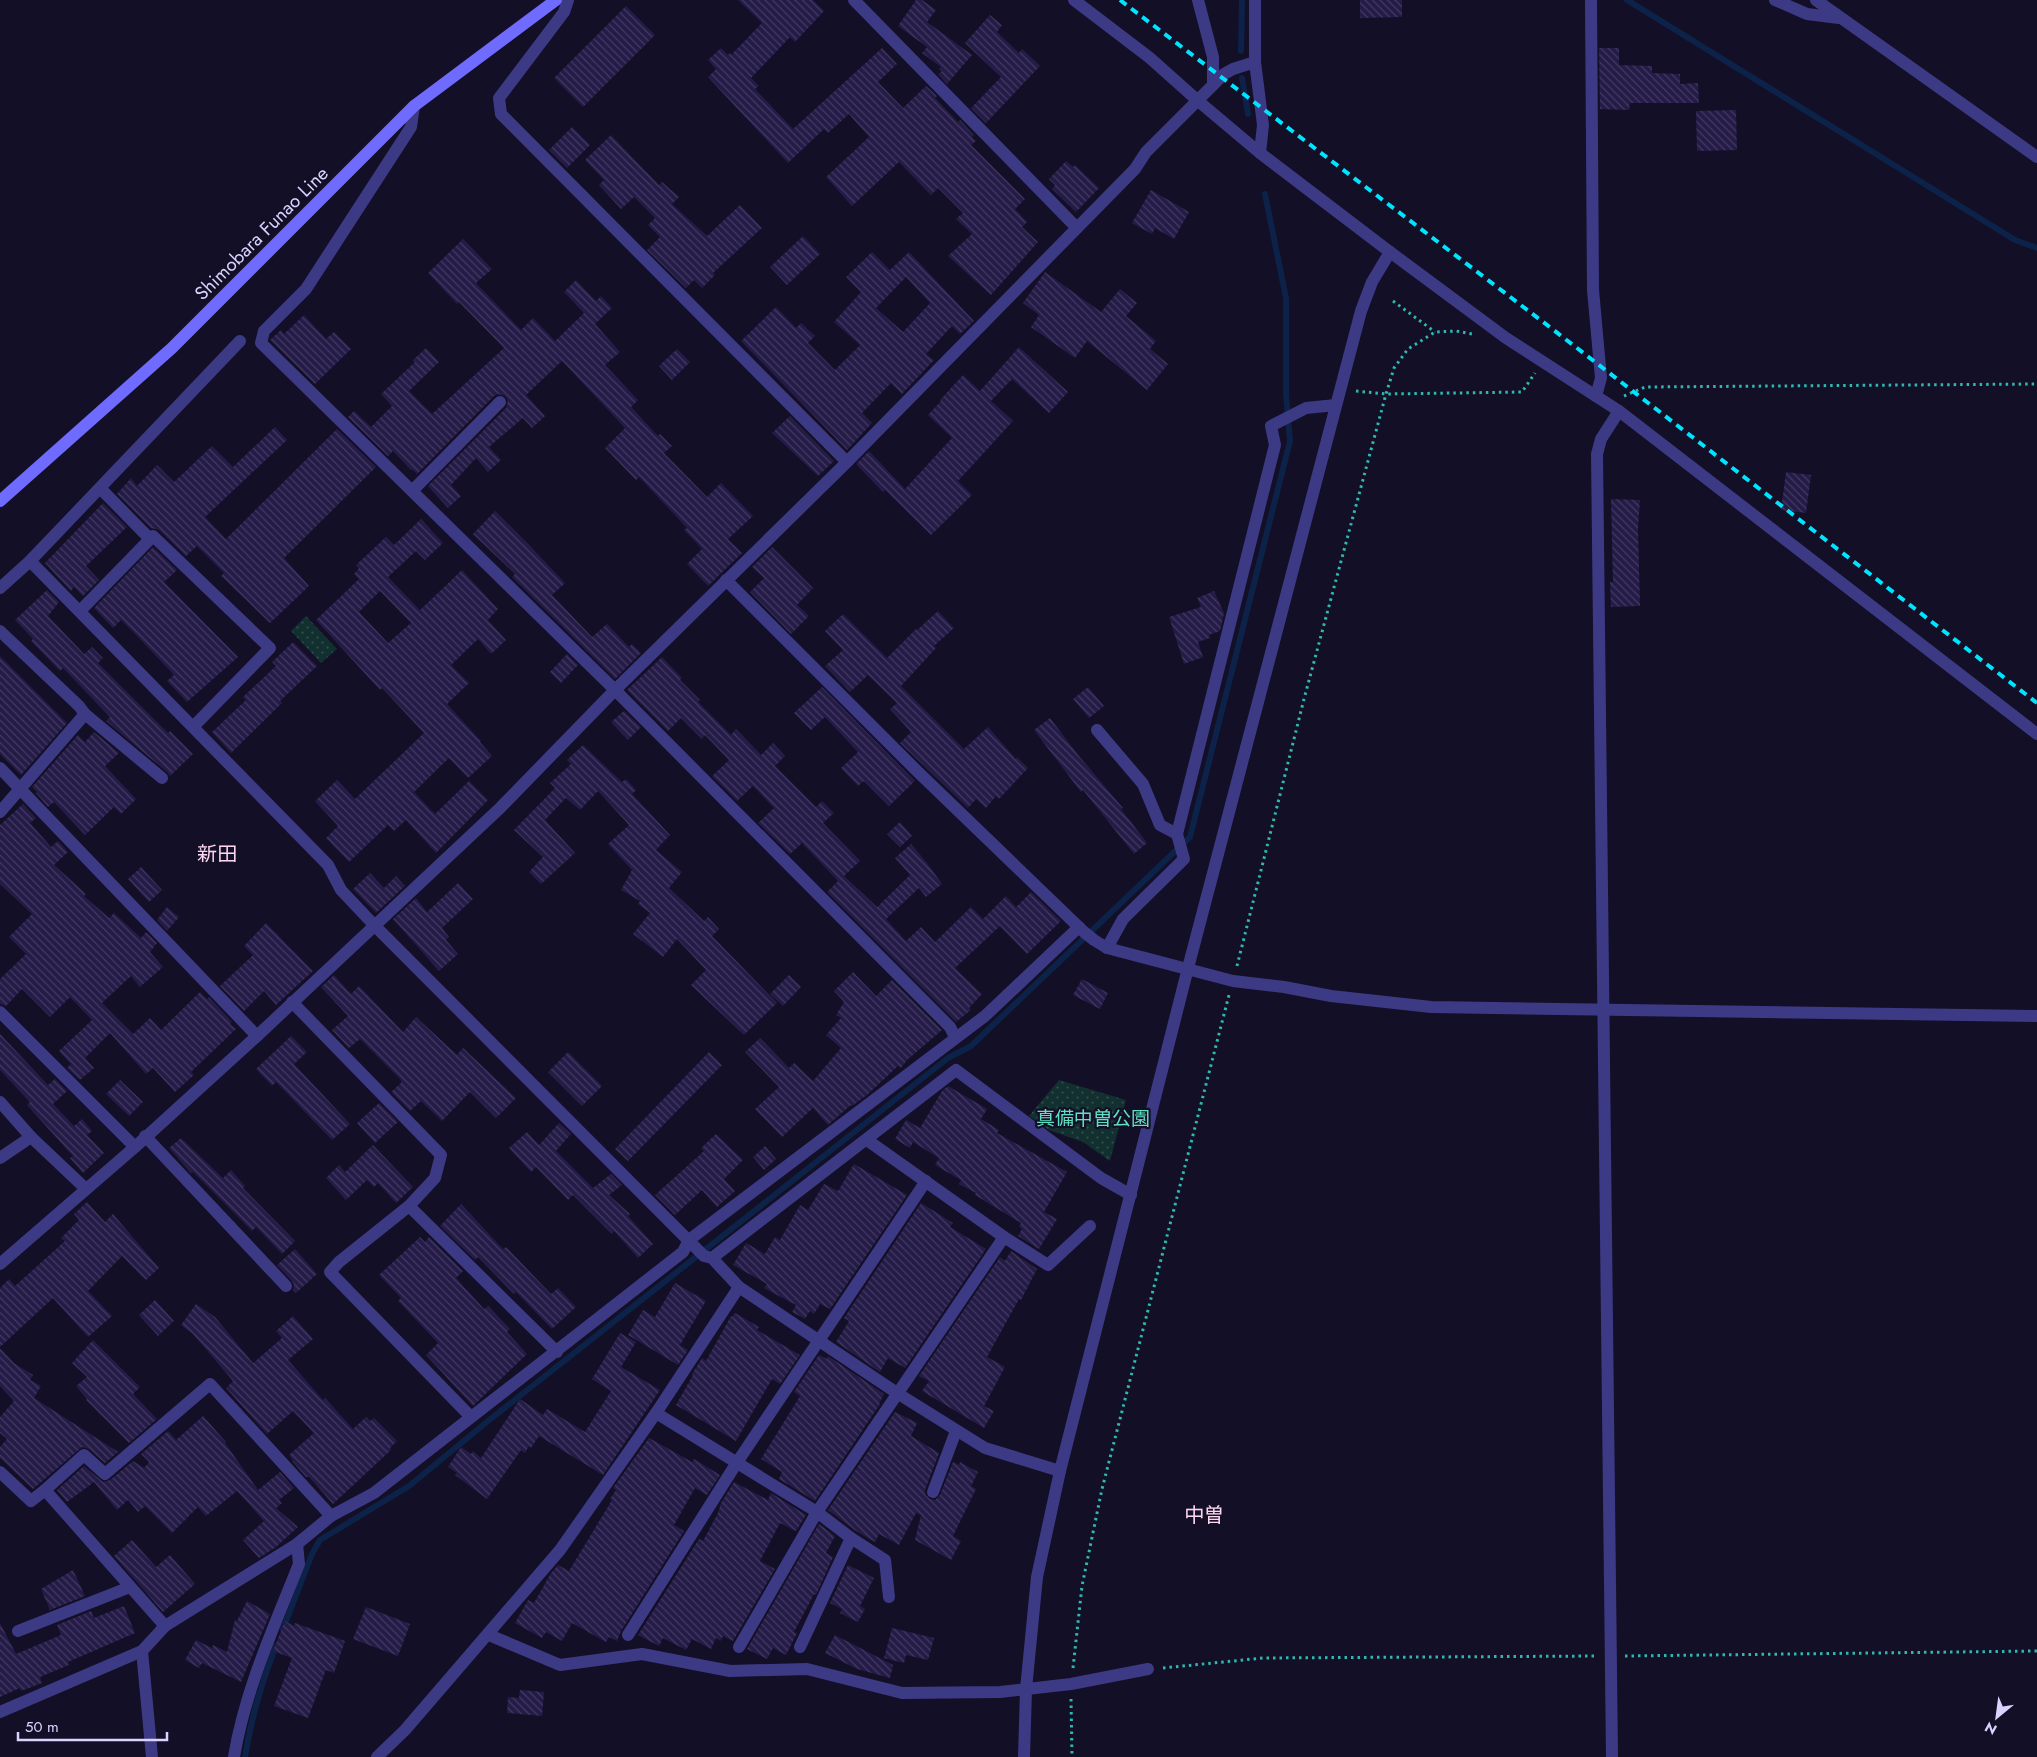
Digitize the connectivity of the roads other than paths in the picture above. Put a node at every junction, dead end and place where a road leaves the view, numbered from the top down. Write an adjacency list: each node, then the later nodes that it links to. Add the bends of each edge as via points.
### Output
1 (556, 0): 14 (main road, Shimobara Funao Line)
2 (568, 0): 24 (street, via 564,12 499,98 501,114)
3 (854, 0): 17 (street)
4 (1074, 0): 13 (street, via 1150,58)
5 (1198, 0): 12 (street, via 1213,57)
6 (1255, 0): 11 (street)
7 (1591, 0): 20 (street, via 1593,290 1600,378)
8 (1775, 0): 10 (street, via 1807,14)
9 (1816, 0): 10 (street)
10 (1844, 18): 16 (street)
11 (1255, 62): 12 (street, via 1233,69); 15 (street, via 1263,126)
12 (1213, 85): 13 (street)
13 (1197, 100): 15 (street); 17 (street, via 1146,152 1135,170)
14 (414, 106): 26 (street, via 411,127 306,289 264,330 261,343); 27 (main road, Shimobara Funao Line, via 172,348)
15 (1260, 152): 18 (street)
16 (2037, 157)
17 (1077, 228): 24 (street)
18 (1390, 252): 20 (street, via 1506,338); 22 (street, via 1372,282 1361,310)
19 (240, 341): 25 (street)
20 (1596, 396): 23 (street)
21 (500, 402): 26 (street)
22 (1336, 405): 43 (street, via 1306,408 1271,426 1276,444); 47 (street)
23 (1619, 411): 38 (street); 49 (street, via 1601,439 1597,454)
24 (847, 462): 30 (street)
25 (100, 488): 28 (street); 29 (street)
26 (412, 491): 34 (street)
27 (0, 501)
28 (150, 539): 32 (street); 36 (street, via 153,536 270,648)
29 (30, 561): 31 (street); 32 (street)
30 (726, 580): 34 (street); 45 (street, via 911,765)
31 (0, 588)
32 (80, 611): 36 (street)
33 (0, 631): 35 (street)
34 (615, 690): 44 (street, via 502,807); 53 (street, via 950,1027)
35 (85, 714): 40 (street); 41 (street)
36 (193, 728): 44 (street, via 328,865 341,890)
37 (1097, 730): 43 (street, via 1143,784 1160,825)
38 (2037, 734)
39 (0, 768): 41 (street)
40 (162, 778)
41 (21, 790): 42 (street); 52 (street)
42 (0, 812)
43 (1177, 837): 46 (street, via 1184,859 1123,919)
44 (376, 926): 48 (street); 66 (street)
45 (1086, 933): 46 (street); 53 (street)
46 (1108, 948): 47 (street)
47 (1188, 968): 49 (street, via 1233,981 1431,1007); 62 (street)
48 (292, 1002): 52 (street); 63 (street, via 441,1155 435,1178)
49 (1604, 1010): 51 (street); 101 (street)
50 (0, 1012): 58 (street)
51 (2037, 1016)
52 (258, 1036): 55 (street)
53 (955, 1037): 66 (street)
54 (0, 1102): 56 (street)
55 (146, 1136): 58 (street); 68 (street)
56 (31, 1137): 59 (street); 61 (street)
57 (867, 1140): 60 (street); 62 (street, via 956,1070 1101,1178); 66 (street)
58 (135, 1147): 61 (street)
59 (0, 1158)
60 (926, 1181): 65 (street); 70 (street)
61 (86, 1189): 67 (street)
62 (1131, 1195): 77 (street)
63 (409, 1206): 71 (street); 74 (street, via 330,1272)
64 (1090, 1226): 65 (street, via 1048,1265)
65 (1004, 1237): 72 (street)
66 (700, 1250): 69 (street); 71 (street, via 683,1252)
67 (0, 1264)
68 (286, 1286)
69 (739, 1287): 70 (street); 73 (street)
70 (820, 1341): 72 (street); 76 (street)
71 (557, 1352): 74 (street)
72 (896, 1393): 75 (street); 81 (street)
73 (656, 1413): 76 (street); 89 (street, via 560,1550)
74 (471, 1417): 82 (street, via 374,1493)
75 (956, 1430): 77 (street, via 985,1448); 80 (street)
76 (736, 1464): 81 (street); 90 (street)
77 (1060, 1470): 95 (street, via 1037,1578)
78 (0, 1472): 79 (street, via 31,1501)
79 (45, 1490): 82 (street, via 84,1455 105,1474 210,1384); 85 (street)
80 (933, 1492)
81 (817, 1512): 83 (street); 91 (street)
82 (331, 1516): 84 (street)
83 (851, 1538): 86 (street, via 885,1560); 92 (street)
84 (297, 1544): 87 (street); 98 (street, via 299,1564 254,1680 239,1727)
85 (130, 1587): 87 (street); 88 (street)
86 (889, 1597)
87 (165, 1626): 93 (street)
88 (18, 1631)
89 (488, 1635): 95 (street, via 560,1665 642,1654 730,1670 808,1669 902,1693); 99 (street, via 405,1730)
90 (628, 1635)
91 (738, 1647)
92 (800, 1648)
93 (142, 1651): 96 (street); 97 (street)
94 (1148, 1669): 95 (street)
95 (1026, 1689): 100 (street)
96 (0, 1712)
97 (152, 1757)
98 (234, 1757)
99 (377, 1757)
100 (1024, 1757)
101 (1612, 1757)

